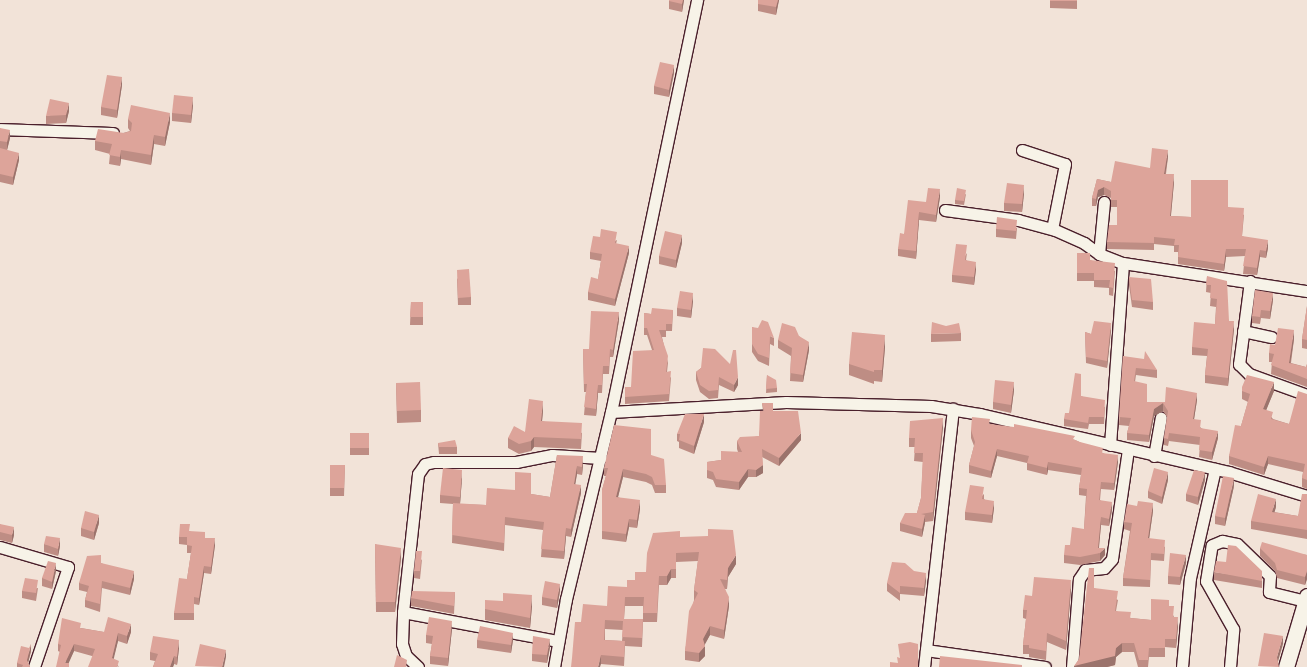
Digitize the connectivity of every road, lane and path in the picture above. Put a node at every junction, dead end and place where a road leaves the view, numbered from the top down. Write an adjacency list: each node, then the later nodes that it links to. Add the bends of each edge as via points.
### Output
1 (697, 0): 16 (street)
2 (0, 129): 3 (street, via 19,132 91,130)
3 (125, 135)
4 (1022, 150): 7 (street, via 1066,164)
5 (1104, 202): 8 (street)
6 (944, 210): 7 (street, via 1018,220)
7 (1052, 229): 8 (street, via 1074,237)
8 (1099, 254): 9 (street)
9 (1124, 263): 10 (street); 18 (street)
10 (1250, 281): 11 (street); 12 (street)
11 (1307, 291)
12 (1243, 331): 13 (street); 14 (street, via 1239,364 1249,374)
13 (1271, 337)
14 (1307, 395)
15 (953, 409): 16 (street, via 786,402); 18 (street); 28 (street)
16 (611, 412): 21 (street)
17 (1161, 418): 20 (street)
18 (1110, 445): 19 (street)
19 (1128, 449): 20 (street); 34 (street, via 1112,559 1104,568 1085,570 1079,579)
20 (1154, 456): 22 (street)
21 (600, 458): 26 (street, via 552,456 516,462 425,464 418,474); 27 (street)
22 (1215, 469): 23 (street); 35 (street, via 1190,578)
23 (1307, 496)
24 (0, 547): 29 (street, via 68,566)
25 (1306, 598): 36 (street, via 1269,592 1270,576 1238,544 1222,540 1212,545 1206,581 1233,629); 37 (street)
26 (403, 612): 27 (street); 30 (street, via 402,644 406,656)
27 (558, 641): 31 (street)
28 (926, 650): 32 (street); 33 (street)
29 (34, 667)
30 (418, 667)
31 (554, 667)
32 (924, 667)
33 (1045, 667)
34 (1072, 667)
35 (1182, 667)
36 (1230, 667)
37 (1286, 667)

